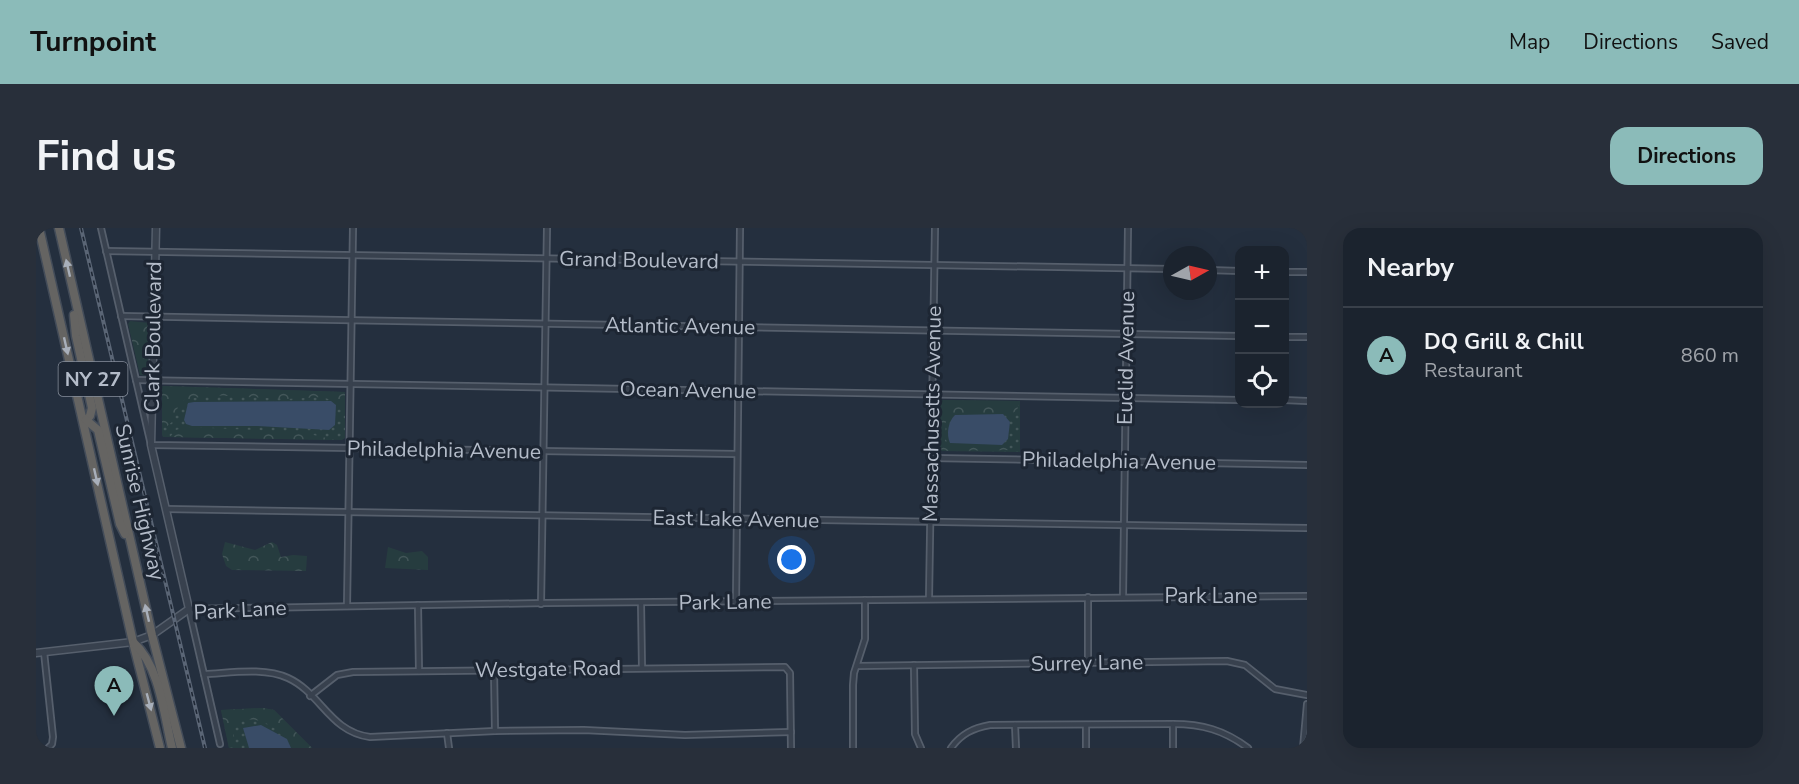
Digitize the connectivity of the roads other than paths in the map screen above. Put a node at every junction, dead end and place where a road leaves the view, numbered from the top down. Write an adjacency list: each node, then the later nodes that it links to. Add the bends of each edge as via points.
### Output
1 (39, 228): 43 (highway, Sunrise Highway / NY 27, one-way to 43)
2 (59, 228): 22 (highway, Sunrise Highway / NY 27, one-way to 2)
3 (101, 228): 10 (street)
4 (156, 228): 11 (street, Clark Boulevard)
5 (353, 228): 12 (street)
6 (547, 228): 13 (street)
7 (741, 228): 14 (street)
8 (934, 228): 15 (street, Massachusetts Avenue)
9 (1128, 228): 16 (street, Euclid Avenue)
10 (106, 251): 11 (street, Grand Boulevard); 23 (street)
11 (155, 252): 12 (street, Grand Boulevard); 24 (street, Clark Boulevard)
12 (353, 255): 13 (street, Grand Boulevard); 25 (street)
13 (546, 259): 14 (street, Grand Boulevard); 26 (street)
14 (740, 262): 15 (street, Grand Boulevard); 27 (street)
15 (934, 265): 16 (street, Grand Boulevard); 28 (street, Massachusetts Avenue)
16 (1127, 268): 17 (street, Grand Boulevard); 29 (street, Euclid Avenue)
17 (1163, 269)
18 (1217, 270): 19 (street)
19 (1235, 271)
20 (1289, 272): 21 (street)
21 (1307, 272)
22 (73, 288): 43 (highway, via 76,336 92,408); 58 (highway, Sunrise Highway / NY 27)
23 (121, 316): 24 (street, Atlantic Avenue); 33 (street)
24 (154, 317): 25 (street, Atlantic Avenue); 34 (street, Clark Boulevard)
25 (351, 321): 26 (street, Atlantic Avenue); 35 (street)
26 (545, 324): 27 (street, Atlantic Avenue); 36 (street)
27 (739, 327): 28 (street, Atlantic Avenue); 37 (street)
28 (933, 330): 29 (street, Atlantic Avenue); 38 (street, Massachusetts Avenue)
29 (1126, 334): 30 (street, Atlantic Avenue); 39 (street, Euclid Avenue)
30 (1235, 336)
31 (1289, 337): 32 (street)
32 (1307, 337)
33 (136, 380): 34 (street, Ocean Avenue); 44 (street)
34 (152, 381): 35 (street, Ocean Avenue); 44 (street, Clark Boulevard)
35 (350, 384): 36 (street, Ocean Avenue); 45 (street)
36 (544, 388): 37 (street, Ocean Avenue); 46 (street)
37 (738, 391): 38 (street, Ocean Avenue); 47 (street)
38 (932, 394): 39 (street, Ocean Avenue); 48 (street, Massachusetts Avenue)
39 (1125, 398): 40 (street, Ocean Avenue); 49 (street, Euclid Avenue)
40 (1235, 400)
41 (1289, 400): 42 (street)
42 (1307, 401)
43 (84, 420): 58 (highway, via 98,430 120,524); 71 (highway, Sunrise Highway / NY 27, one-way to 71)
44 (151, 445): 45 (street, Philadelphia Avenue); 51 (street, Clark Boulevard)
45 (349, 448): 46 (street, Philadelphia Avenue); 52 (street)
46 (543, 451): 47 (street, Philadelphia Avenue); 53 (street)
47 (737, 454): 54 (street)
48 (931, 458): 49 (street, Philadelphia Avenue); 55 (street, Massachusetts Avenue)
49 (1124, 461): 50 (street, Philadelphia Avenue); 56 (street, Euclid Avenue)
50 (1307, 465)
51 (166, 509): 52 (street, East Lake Avenue); 69 (street, Clark Boulevard)
52 (348, 512): 53 (street, East Lake Avenue); 68 (street)
53 (542, 515): 54 (street, East Lake Avenue); 66 (street)
54 (736, 518): 55 (street, East Lake Avenue); 64 (street)
55 (930, 522): 56 (street, East Lake Avenue); 62 (street, Massachusetts Avenue)
56 (1123, 525): 57 (street, East Lake Avenue); 61 (street, Euclid Avenue)
57 (1307, 528)
58 (133, 553): 70 (highway, Sunrise Highway / NY 27, one-way to 58)
59 (1307, 596): 61 (street, Park Lane)
60 (1088, 597): 61 (street, Park Lane); 62 (street, Park Lane); 74 (street)
61 (1123, 597)
62 (929, 599): 63 (street, Park Lane)
63 (865, 600): 64 (street, Park Lane); 76 (street, via 865,639)
64 (735, 602): 65 (street, Park Lane)
65 (641, 603): 66 (street, Park Lane); 77 (street)
66 (541, 604): 67 (street, Park Lane)
67 (418, 605): 68 (street, Park Lane); 79 (street)
68 (347, 606): 69 (street, Park Lane)
69 (189, 609): 70 (street, Park Lane); 80 (street)
70 (152, 635): 71 (street, Park Lane); 95 (highway, Sunrise Highway / NY 27)
71 (133, 642): 72 (street, Park Lane); 93 (highway, Sunrise Highway / NY 27, one-way to 93); 94 (highway, via 153,668)
72 (44, 652): 73 (street, Park Lane); 92 (street, via 53,737)
73 (36, 653)
74 (1089, 663): 75 (street, Surrey Lane); 81 (street, Surrey Lane, via 1237,662 1251,668 1275,689)
75 (914, 665): 76 (street, Surrey Lane); 99 (street, via 915,734)
76 (857, 666): 98 (street, via 853,686)
77 (642, 668): 78 (street, Westgate Road); 88 (street, Westgate Road, via 785,667 790,673)
78 (494, 670): 79 (street, Westgate Road); 87 (street)
79 (419, 671): 82 (street, Westgate Road, via 343,673)
80 (204, 674): 82 (street, via 279,674 296,682); 90 (street)
81 (1307, 695)
82 (310, 696): 89 (street, via 340,725 362,736)
83 (1307, 704): 104 (street)
84 (1173, 724): 86 (street); 91 (street, via 1212,728); 103 (street)
85 (1015, 725): 86 (street); 100 (street, via 980,727 962,735); 101 (street)
86 (1086, 725): 102 (street)
87 (495, 731): 88 (street, via 685,735); 89 (street)
88 (791, 732): 97 (street)
89 (447, 733): 96 (street)
90 (220, 744)
91 (1246, 747)
92 (48, 748)
93 (162, 748)
94 (172, 748)
95 (181, 748)
96 (449, 748)
97 (791, 748)
98 (853, 748)
99 (921, 748)
100 (951, 748)
101 (1016, 748)
102 (1086, 748)
103 (1173, 748)
104 (1304, 748)

